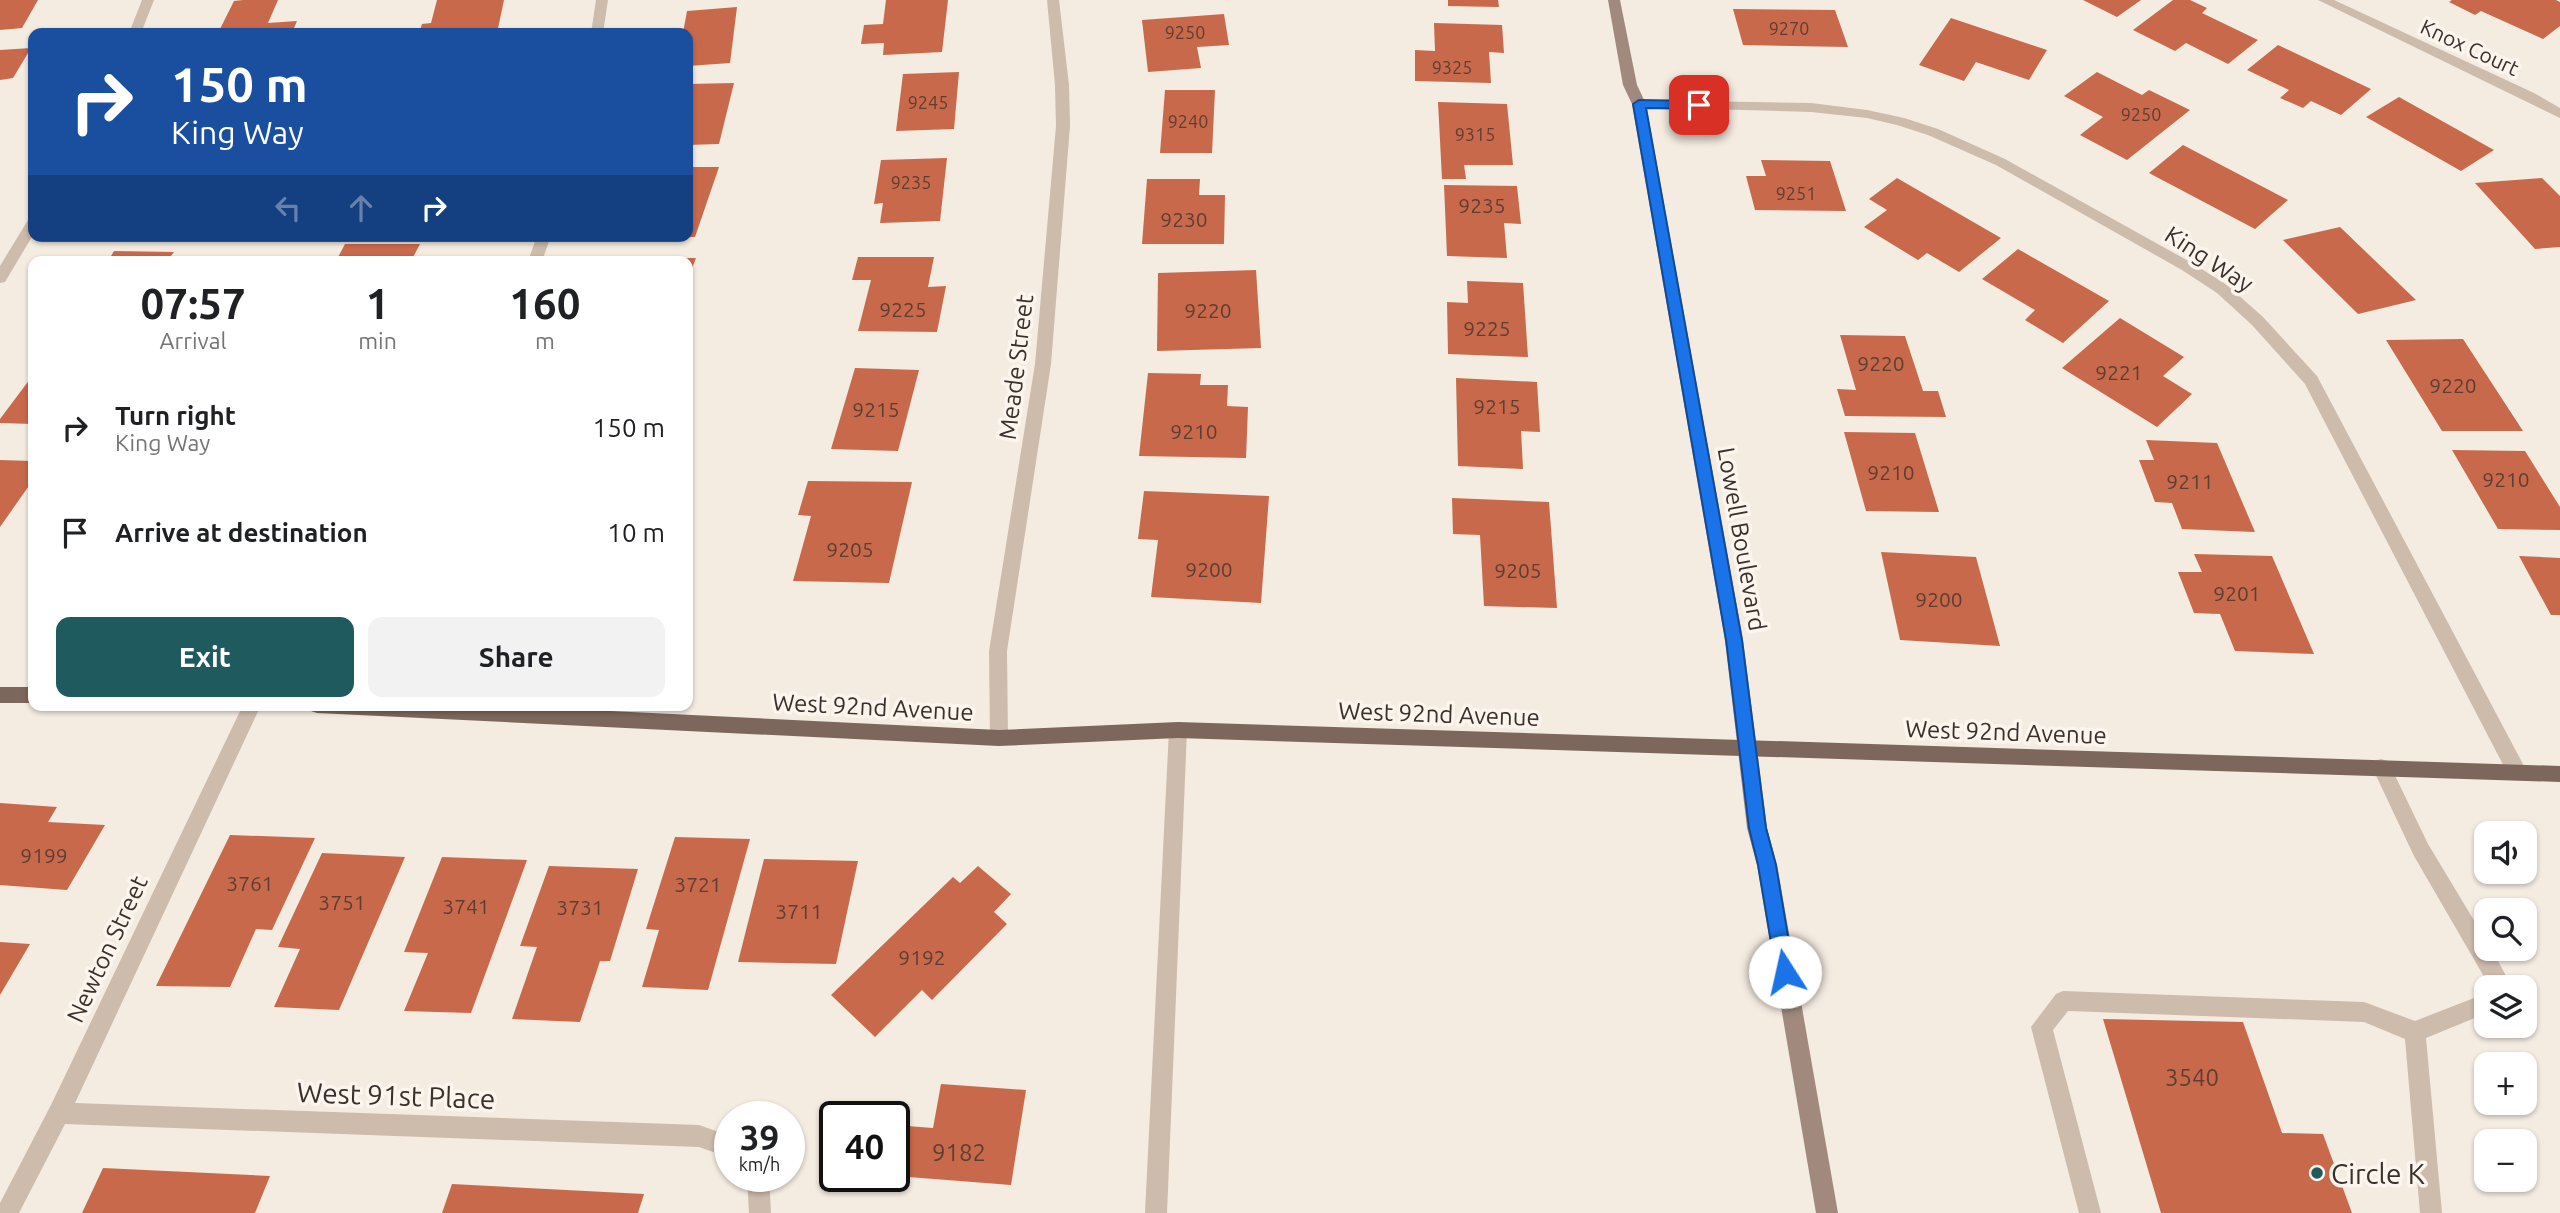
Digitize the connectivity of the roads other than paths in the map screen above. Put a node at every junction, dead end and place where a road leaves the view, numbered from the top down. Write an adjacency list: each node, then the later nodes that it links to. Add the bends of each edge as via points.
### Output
1 (148, 0): 6 (street)
2 (602, 0): 7 (street)
3 (1053, 0): 17 (street, Meade Street, via 1063,126 1043,364 998,651)
4 (1614, 0): 8 (street, Lowell Boulevard, via 1630,85)
5 (2325, 0): 9 (street, Knox Court)
6 (137, 28)
7 (598, 28)
8 (1639, 104): 18 (street, Lowell Boulevard, via 1734,640); 20 (street, King Way, via 1825,110 1904,123 2044,185 2223,290 2266,327 2311,380)
9 (2560, 114)
10 (28, 231): 11 (street)
11 (0, 278)
12 (0, 695): 13 (main road)
13 (28, 695)
14 (249, 711): 25 (street, Newton Street)
15 (435, 711): 17 (main road, West 92nd Avenue)
16 (1178, 730): 17 (main road, West 92nd Avenue); 18 (main road, West 92nd Avenue); 30 (street)
17 (999, 738)
18 (1747, 749): 19 (main road, West 92nd Avenue); 31 (street, Lowell Boulevard)
19 (2381, 767): 20 (main road, West 92nd Avenue); 22 (street, via 2421,850)
20 (2517, 772): 21 (main road, West 92nd Avenue)
21 (2560, 774)
22 (2495, 975)
23 (2474, 1008): 24 (street)
24 (2415, 1032): 32 (street, via 2364,1012 2063,1001 2042,1027); 33 (street)
25 (59, 1113): 26 (street, West 91st Place, via 699,1136); 28 (street, Newton Street)
26 (714, 1141)
27 (759, 1192): 29 (street)
28 (7, 1213)
29 (760, 1213)
30 (1156, 1213)
31 (1827, 1213)
32 (2090, 1213)
33 (2431, 1213)

